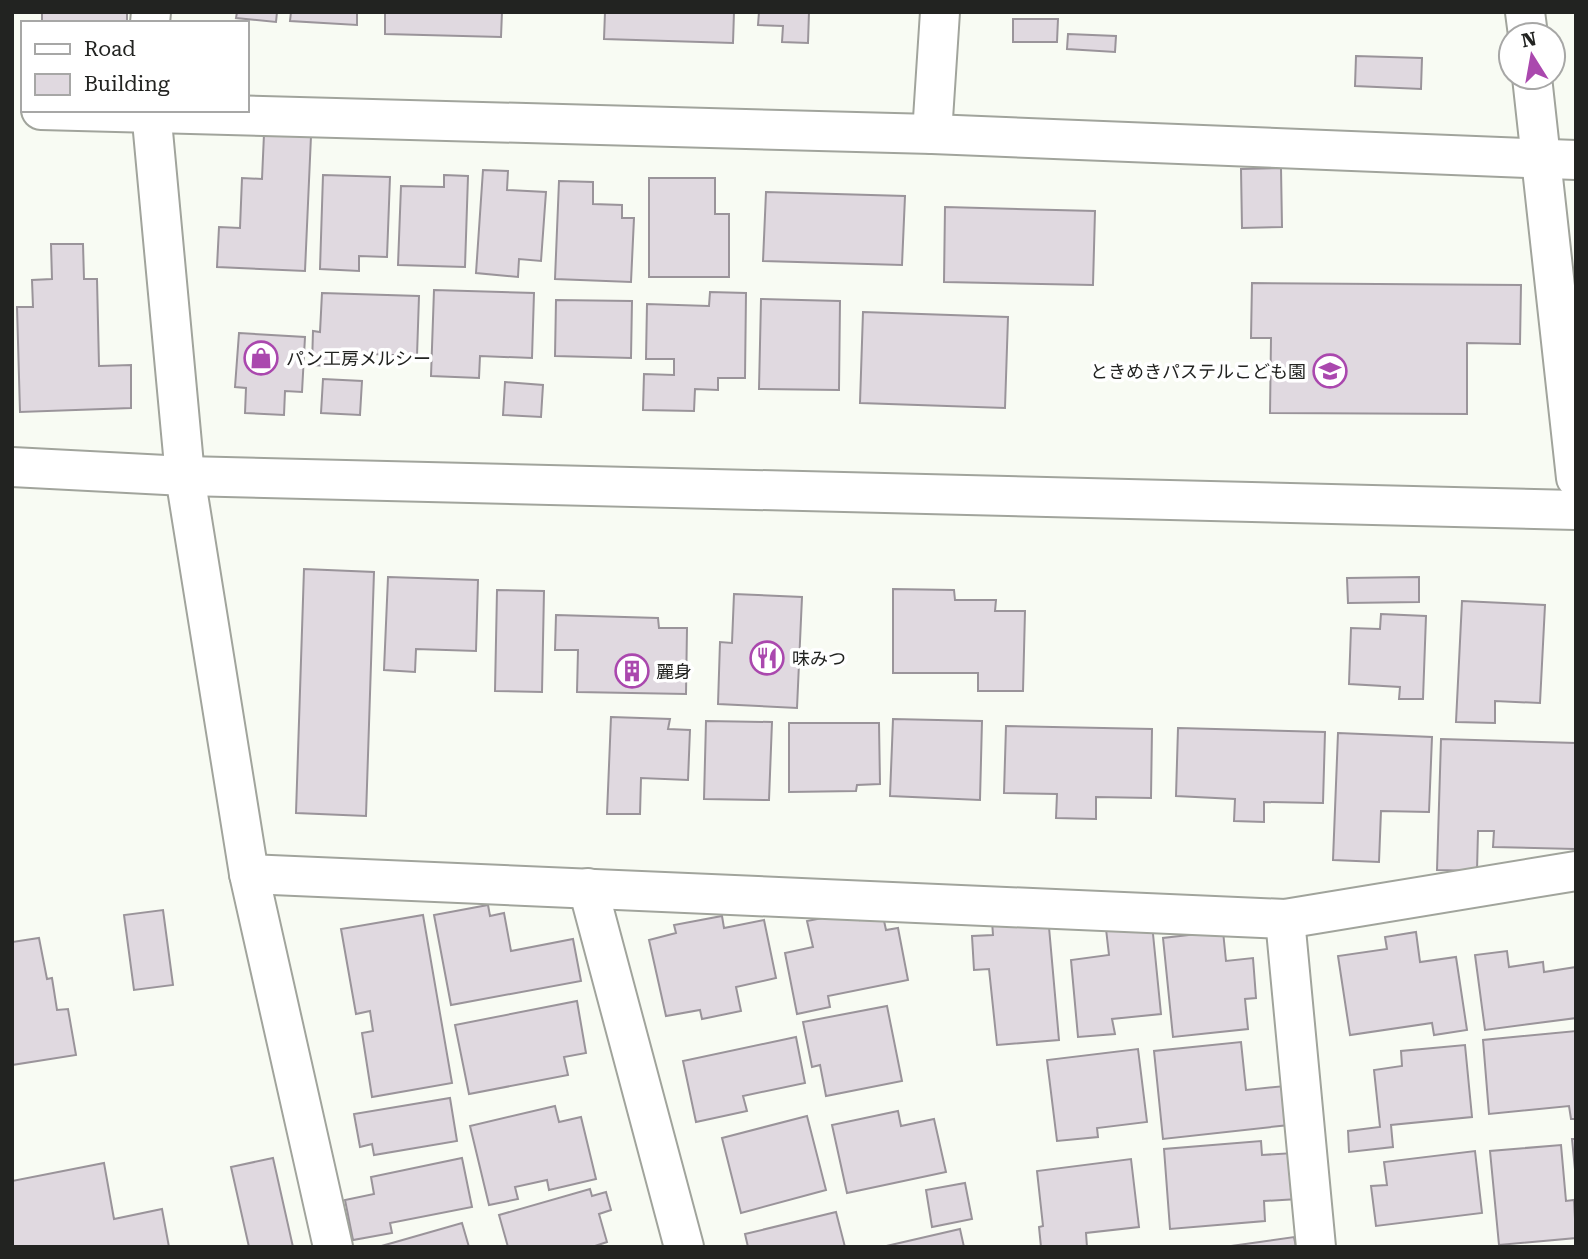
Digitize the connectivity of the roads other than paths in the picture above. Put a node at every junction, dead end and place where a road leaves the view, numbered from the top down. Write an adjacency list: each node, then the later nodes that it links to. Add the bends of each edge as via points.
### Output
1 (940, 12): 5 (street)
2 (1537, 91): 6 (street)
3 (114, 112): 4 (street)
4 (151, 113): 5 (street); 8 (street)
5 (932, 134): 6 (street)
6 (1559, 160): 9 (street)
7 (12, 467): 8 (street)
8 (185, 476): 10 (street); 12 (street)
9 (1576, 478)
10 (1576, 510)
11 (1576, 871): 14 (street)
12 (249, 874): 13 (street); 15 (street)
13 (589, 888): 14 (street); 16 (street)
14 (1285, 919): 17 (street)
15 (333, 1247)
16 (684, 1247)
17 (1317, 1247)

